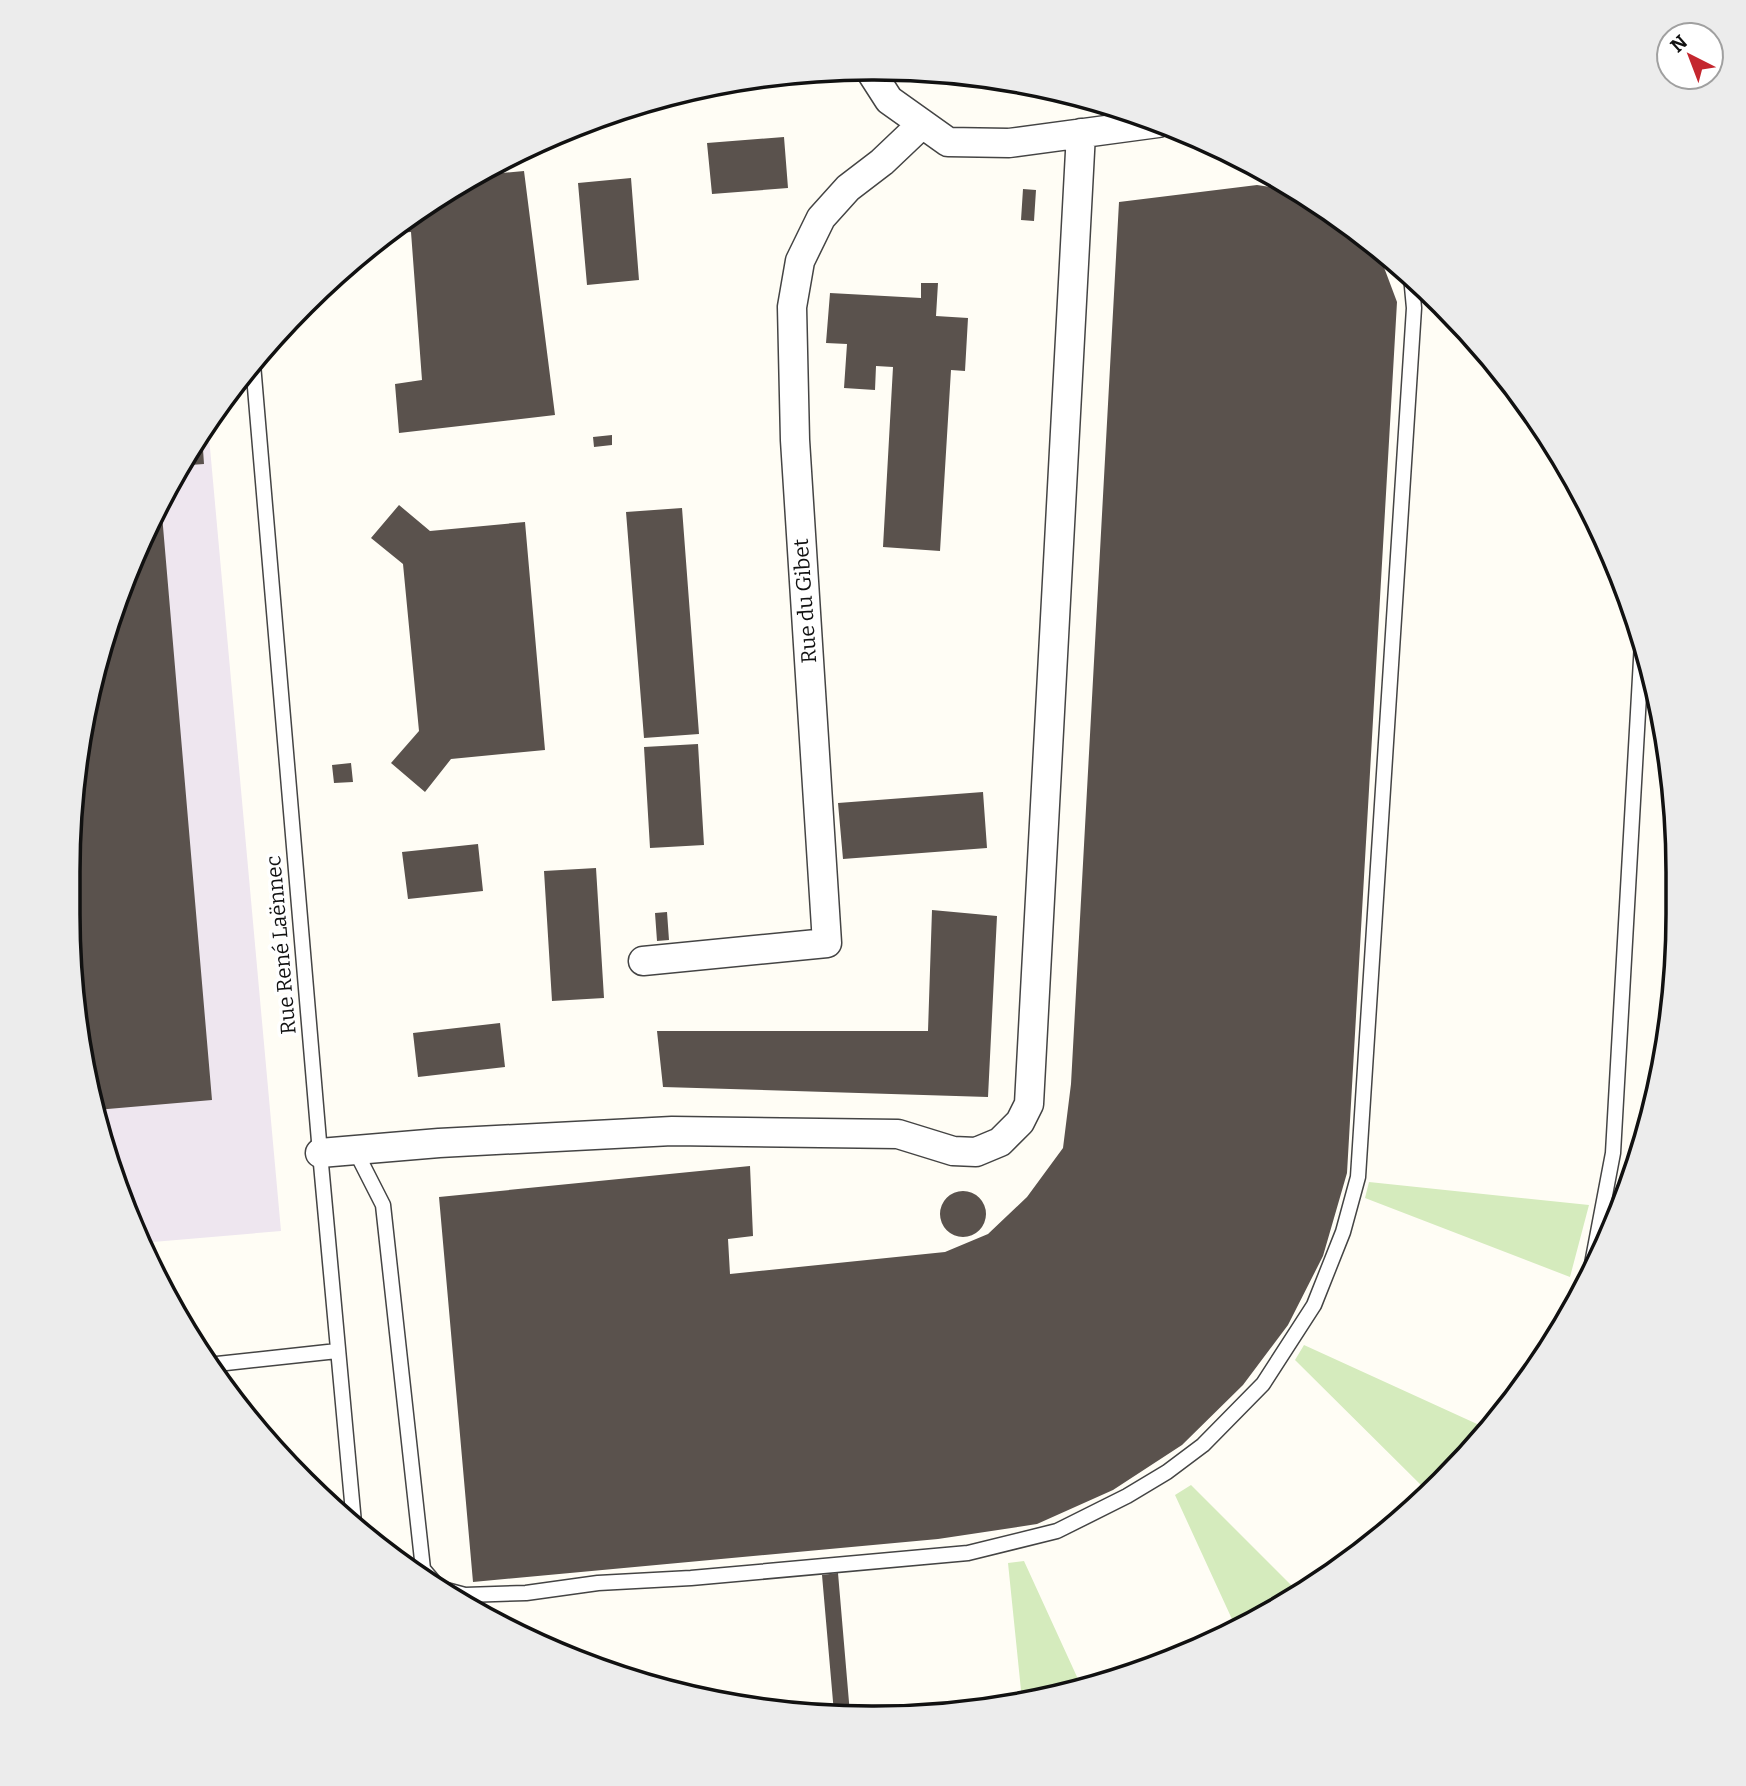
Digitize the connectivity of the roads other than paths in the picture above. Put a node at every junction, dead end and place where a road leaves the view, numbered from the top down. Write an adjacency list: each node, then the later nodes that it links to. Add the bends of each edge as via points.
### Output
1 (876, 80): 2 (street, via 889,100)
2 (922, 124): 4 (street, via 948,142 1009,143); 8 (street, Rue du Gibet, via 848,188 821,218 800,261 792,307 795,440 827,943)
3 (1136, 126): 4 (street)
4 (1081, 134): 9 (street, via 1029,1104 1020,1122 1000,1142 976,1152 953,1151 898,1134 672,1131)
5 (1413, 293): 16 (lane, via 1358,1177 1314,1305 1264,1384 1203,1445 1167,1472 1057,1531 968,1553)
6 (254, 378): 10 (lane, Rue René Laënnec)
7 (1640, 677): 11 (lane, via 1613,1153)
8 (643, 961)
9 (355, 1150): 10 (street); 15 (lane, via 383,1205)
10 (320, 1153): 12 (lane, Rue René Laënnec)
11 (1598, 1232)
12 (337, 1351): 13 (lane); 14 (lane, Rue René Laënnec)
13 (222, 1364)
14 (353, 1511)
15 (423, 1565)
16 (470, 1595)

